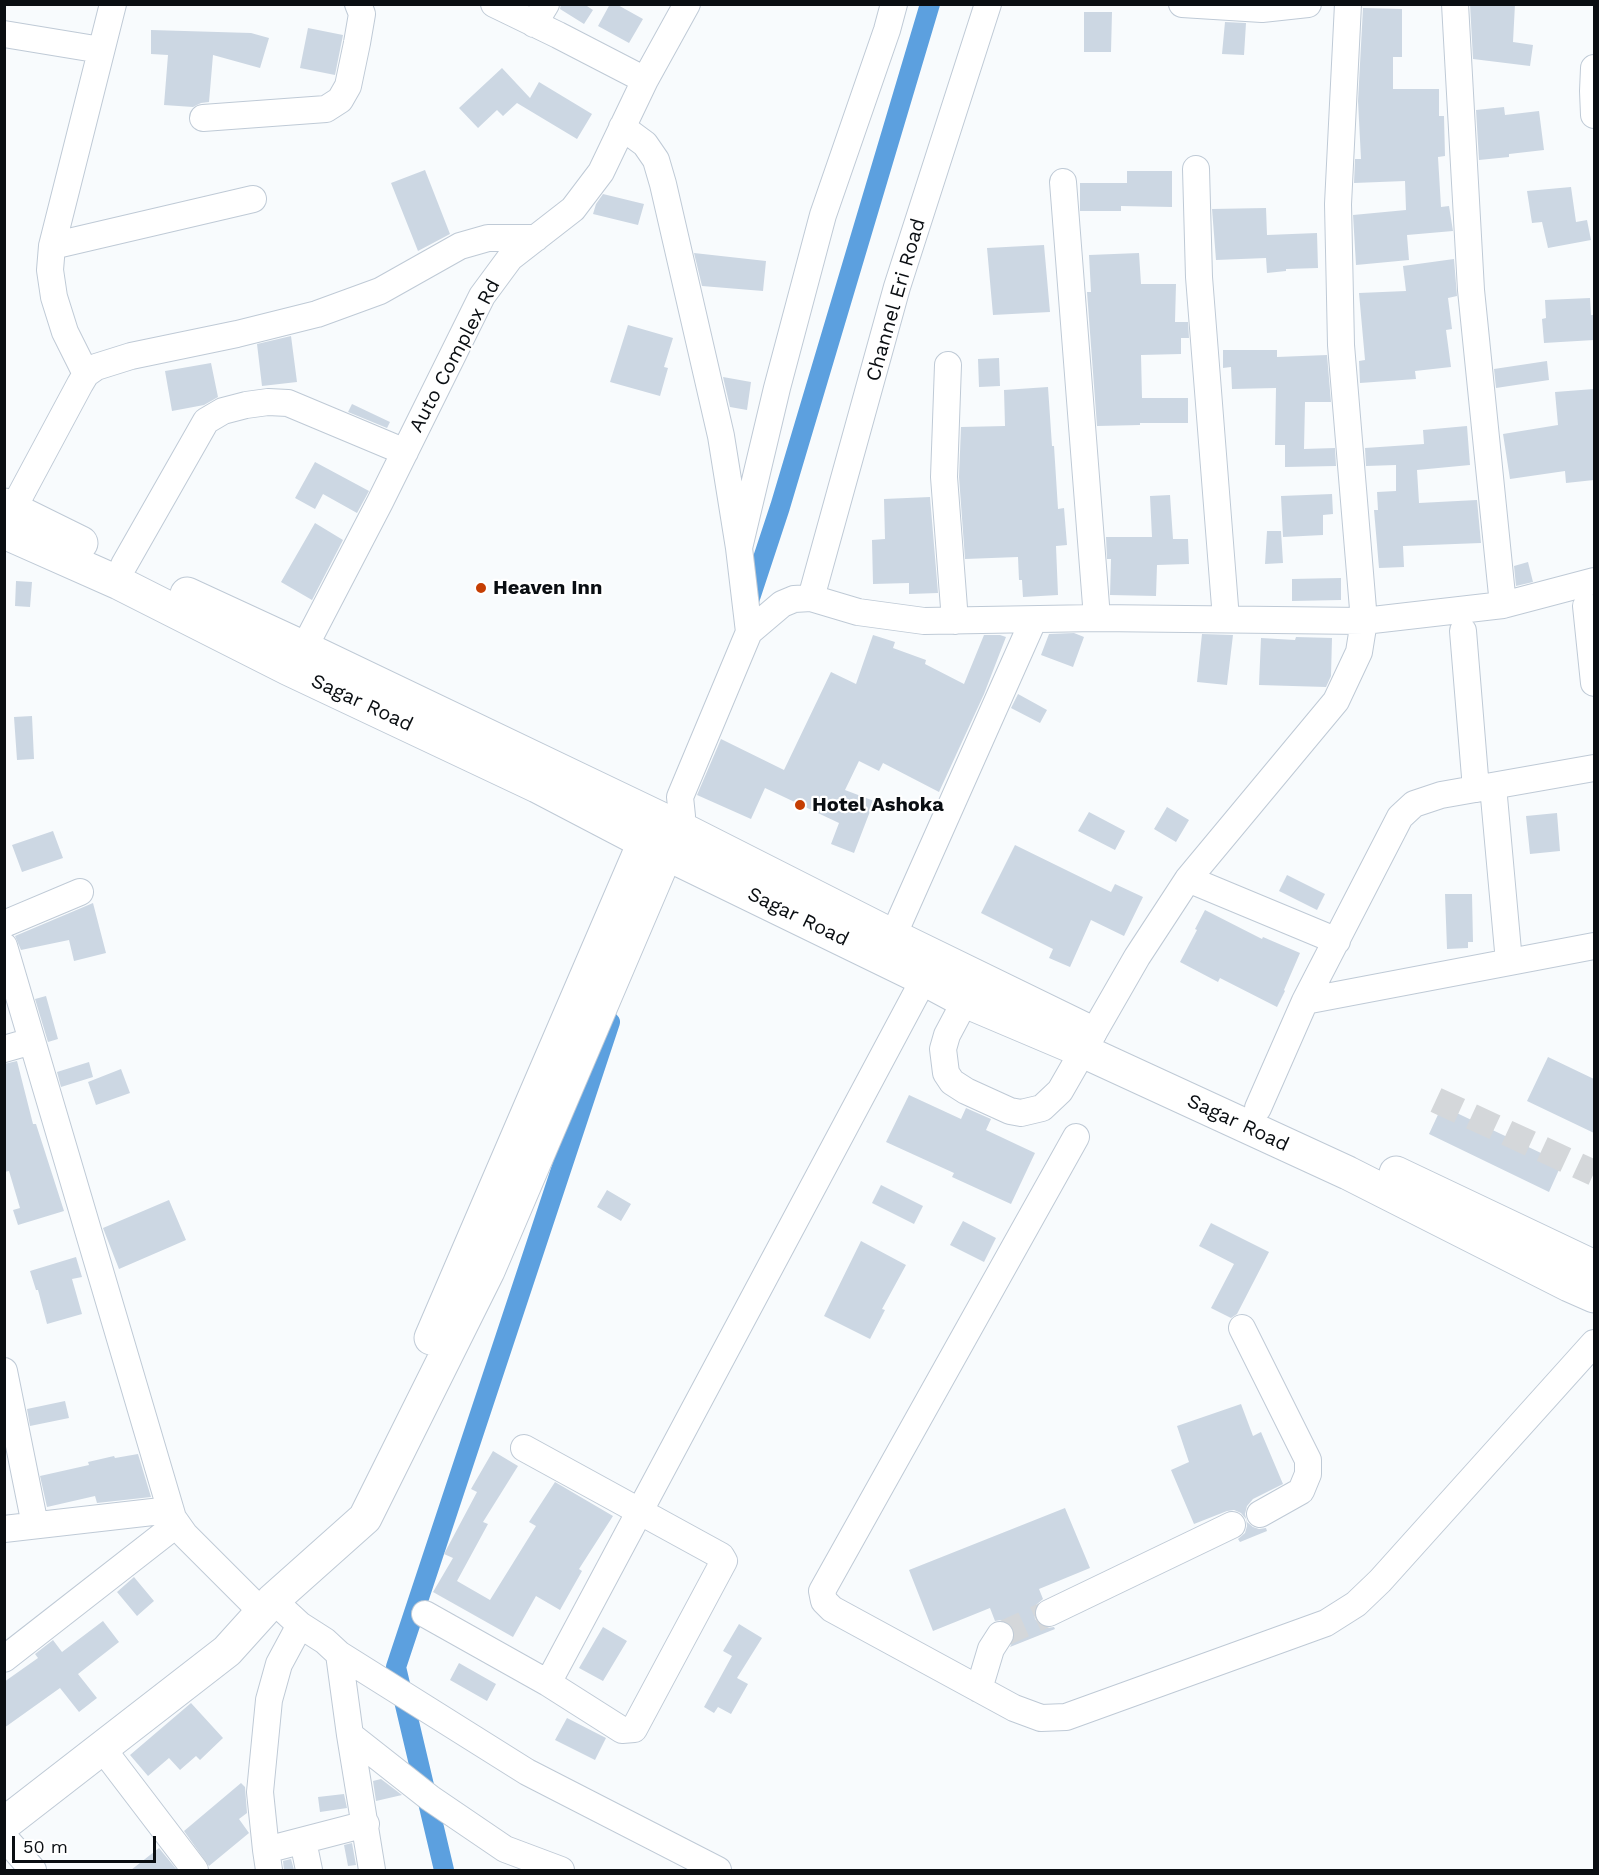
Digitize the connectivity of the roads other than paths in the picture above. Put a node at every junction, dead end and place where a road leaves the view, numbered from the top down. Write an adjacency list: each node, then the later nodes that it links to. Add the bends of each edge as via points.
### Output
1 (113, 4): 13 (street)
2 (358, 4): 17 (street, via 362,14 357,43 348,86 340,100 326,109)
3 (494, 4): 11 (street)
4 (687, 4): 15 (street, Auto Complex Rd)
5 (894, 4): 28 (street, via 823,215)
6 (988, 4): 31 (street, Channel Eri Road, via 897,287)
7 (1182, 4): 8 (street, via 1262,9)
8 (1308, 4)
9 (1348, 4): 38 (street, via 1338,204 1341,345)
10 (1455, 4): 32 (street, via 1471,290)
11 (540, 14): 15 (street)
12 (4, 34): 13 (street)
13 (102, 50): 23 (street)
14 (1594, 68): 16 (street)
15 (645, 80): 18 (street, Auto Complex Rd)
16 (1594, 115)
17 (203, 118)
18 (622, 128): 22 (street, Auto Complex Rd, via 601,172 573,209); 28 (street, via 645,144 656,160 721,436)
19 (1196, 169): 35 (street, via 1199,277)
20 (1062, 182): 34 (street)
21 (253, 199): 23 (street)
22 (536, 238): 25 (street, via 488,238 460,246 380,291 316,314 131,356); 26 (street, Auto Complex Rd, via 510,258 482,296)
23 (52, 246): 25 (street, via 54,297 64,332)
24 (948, 365): 36 (street, via 944,477)
25 (86, 374): 27 (street)
26 (405, 452): 29 (street, via 288,403 268,402 222,411 206,421); 41 (street, Auto Complex Rd)
27 (7, 515): 29 (main road, Sagar Road); 45 (main road, Sagar Road, via 119,583 287,668 537,786)
28 (739, 548): 40 (street)
29 (124, 565): 41 (main road, Sagar Road)
30 (1594, 581): 32 (street)
31 (811, 598): 36 (street, via 858,612); 40 (street, via 782,604)
32 (1503, 605): 38 (street)
33 (1586, 606): 42 (street)
34 (1097, 618): 35 (street); 37 (street)
35 (1226, 619): 38 (street)
36 (955, 621): 37 (street)
37 (1033, 621): 49 (street)
38 (1364, 621): 46 (street, via 1359,652 1336,701)
39 (1463, 631): 44 (street)
40 (749, 632): 45 (street)
41 (304, 648): 45 (main road, Sagar Road)
42 (1594, 683)
43 (1594, 768): 44 (street)
44 (1484, 787): 50 (street, via 1414,804 1400,817); 53 (street)
45 (665, 827): 49 (main road, Sagar Road); 54 (main road, Sagar Road); 74 (main road, via 488,1271 365,1518)
46 (1188, 879): 50 (street); 58 (street)
47 (80, 892): 48 (street)
48 (4, 924)
49 (893, 936): 54 (main road, Sagar Road)
50 (1336, 941): 56 (street)
51 (4, 946): 57 (street)
52 (1594, 946): 53 (street)
53 (1509, 962): 56 (street)
54 (930, 968): 55 (main road, Sagar Road); 68 (street)
55 (971, 989): 58 (main road, Sagar Road); 58 (street, via 947,1035 943,1049 946,1073 966,1091 1010,1111 1033,1112 1052,1100)
56 (1305, 1001): 60 (street)
57 (32, 1041): 59 (street); 70 (street)
58 (1088, 1042): 60 (main road, Sagar Road); 63 (main road, Sagar Road)
59 (4, 1049)
60 (1258, 1108): 62 (main road, Sagar Road)
61 (1076, 1137): 84 (street, via 822,1591 824,1601 832,1609)
62 (1594, 1267)
63 (1594, 1296)
64 (1242, 1328): 69 (street, via 1308,1460 1308,1474 1301,1491)
65 (1594, 1343): 84 (street, via 1380,1581 1356,1604 1326,1623 1066,1717 1041,1718)
66 (4, 1371): 71 (street)
67 (524, 1448): 68 (street)
68 (638, 1512): 83 (street); 83 (street, via 722,1556 720,1569 634,1729 622,1730)
69 (1260, 1514)
70 (174, 1517): 71 (street); 74 (street, via 185,1535); 79 (street)
71 (35, 1525): 73 (street)
72 (1232, 1525): 75 (street)
73 (4, 1528)
74 (268, 1606): 77 (street); 86 (main road, via 227,1651)
75 (1048, 1613)
76 (424, 1614): 83 (street)
77 (300, 1625): 81 (street); 91 (street, via 279,1664 269,1700 260,1792)
78 (1000, 1635): 84 (street)
79 (31, 1638): 80 (street); 82 (street)
80 (4, 1641)
81 (339, 1654): 85 (street); 98 (street, via 527,1772)
82 (4, 1659)
83 (548, 1683)
84 (979, 1689)
85 (350, 1735): 88 (street); 92 (street)
86 (102, 1748): 87 (main road); 94 (street)
87 (4, 1824)
88 (366, 1824): 90 (street); 96 (street)
89 (4, 1837): 93 (street)
90 (303, 1841): 91 (street); 95 (street)
91 (268, 1860)
92 (505, 1860): 97 (street)
93 (33, 1870)
94 (195, 1870)
95 (309, 1870)
96 (372, 1870)
97 (561, 1870)
98 (718, 1870)

